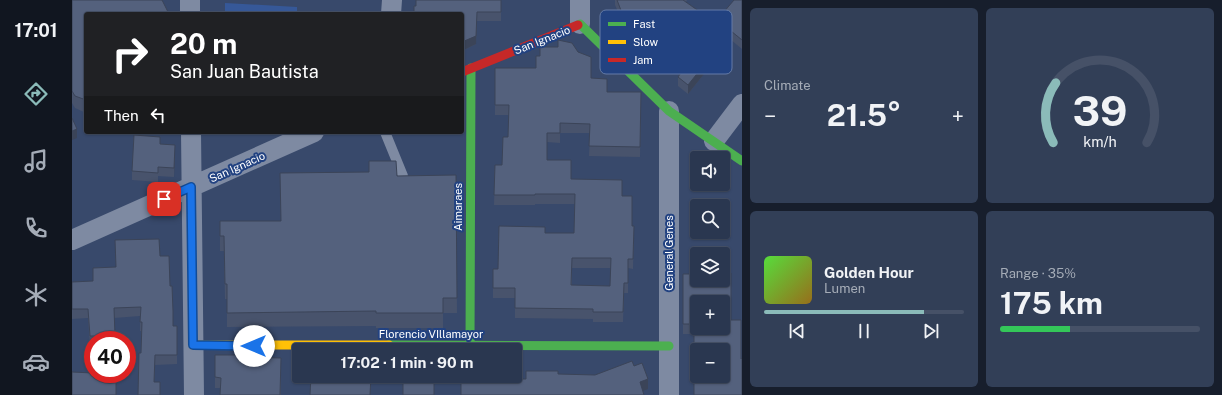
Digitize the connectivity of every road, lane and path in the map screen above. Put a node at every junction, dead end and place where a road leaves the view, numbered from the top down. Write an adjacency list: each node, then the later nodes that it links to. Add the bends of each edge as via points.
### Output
1 (190, 0): 4 (street)
2 (392, 0): 5 (street)
3 (580, 0): 6 (street)
4 (190, 12)
5 (392, 12)
6 (580, 24): 7 (street, San Ignacio); 8 (street, San Ignacio)
7 (600, 44)
8 (471, 68): 9 (street, San Ignacio); 21 (street, Aimaraes)
9 (464, 71)
10 (631, 74): 12 (street, San Ignacio)
11 (742, 104): 16 (street)
12 (669, 111): 16 (street, San Ignacio); 25 (street, General Genes)
13 (191, 134): 19 (street)
14 (310, 134): 19 (street, San Ignacio)
15 (386, 134): 18 (lane)
16 (714, 141): 17 (street, San Ignacio)
17 (742, 161)
18 (403, 176)
19 (191, 187): 20 (street, San Ignacio); 22 (street)
20 (72, 240)
21 (470, 343)
22 (193, 345): 23 (street, Florencio VIllamayor); 26 (street)
23 (292, 345)
24 (522, 346): 25 (street, Florencio VIllamayor)
25 (669, 346): 27 (street, General Genes)
26 (194, 395)
27 (669, 395)

